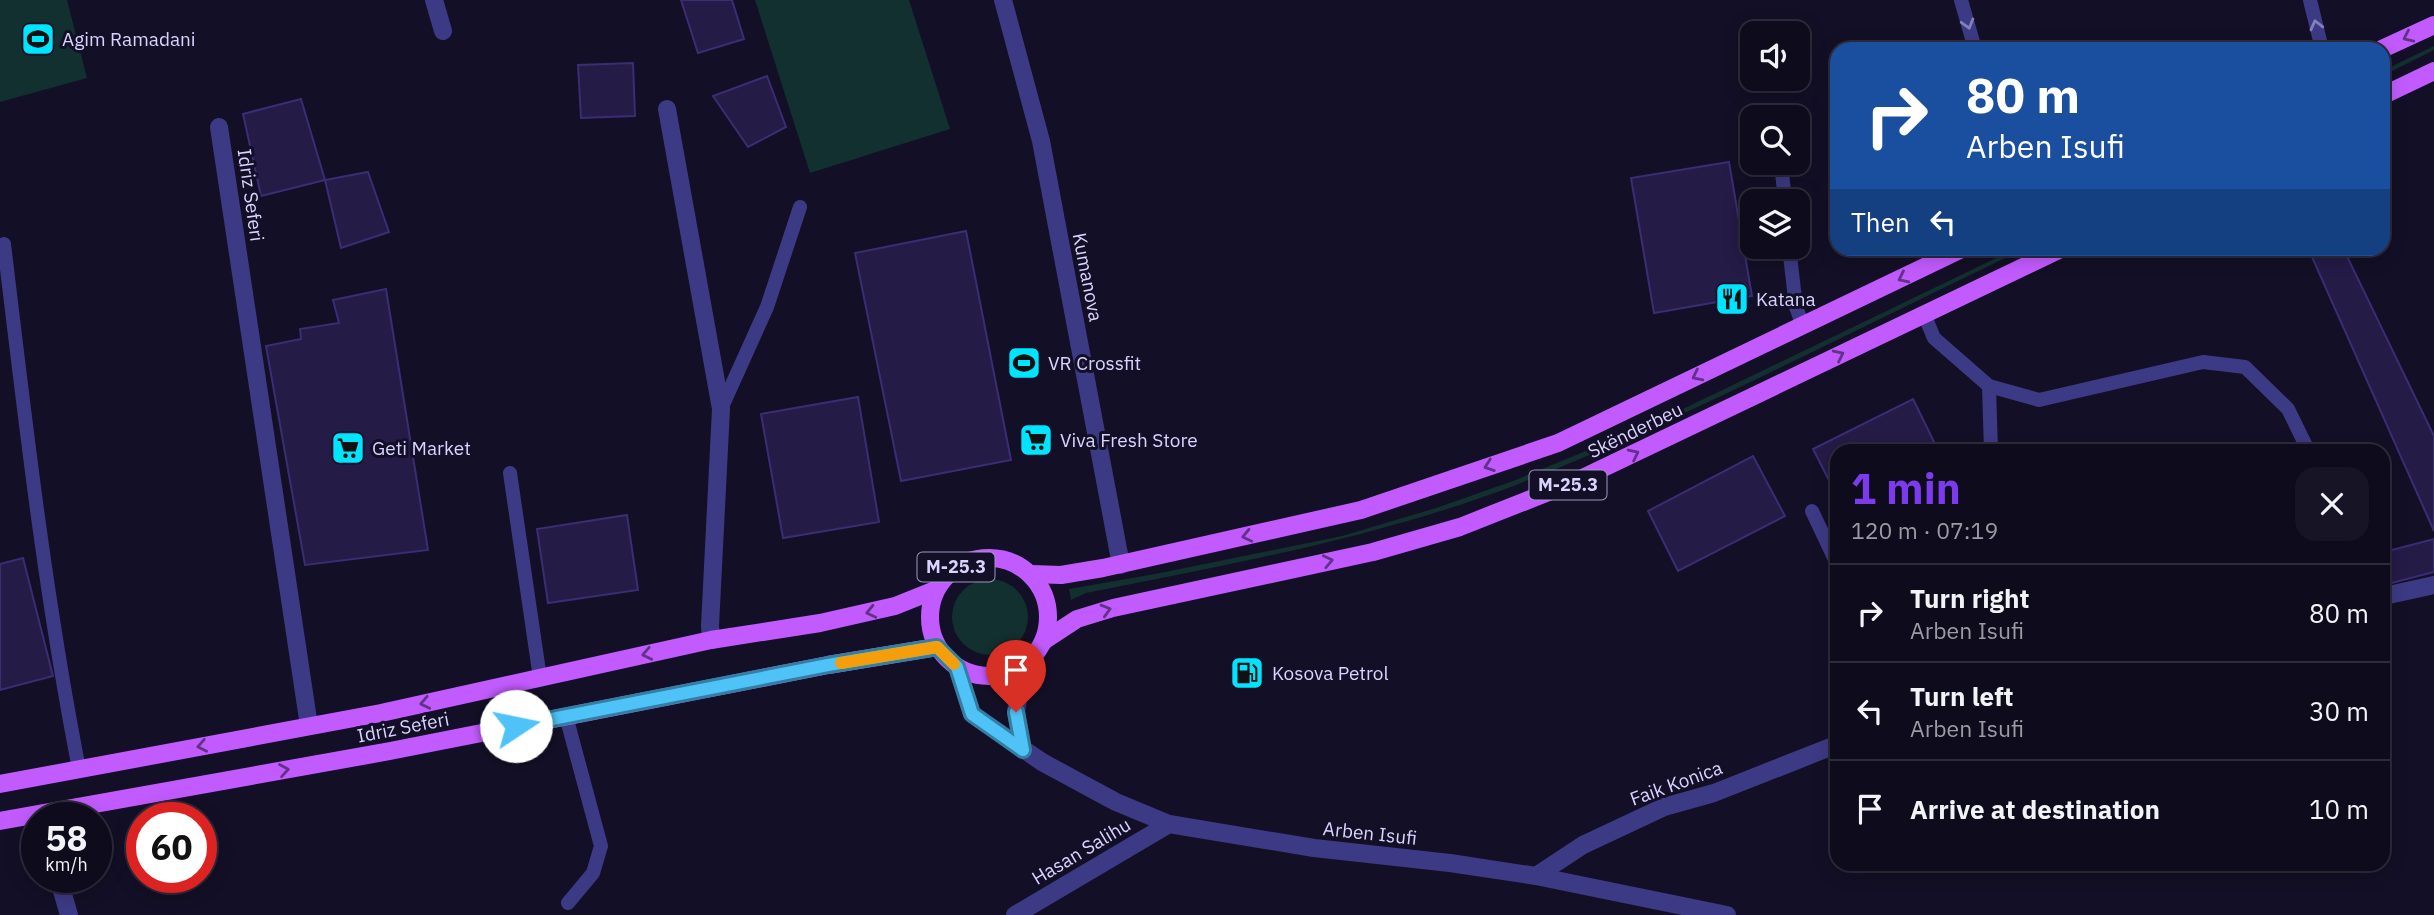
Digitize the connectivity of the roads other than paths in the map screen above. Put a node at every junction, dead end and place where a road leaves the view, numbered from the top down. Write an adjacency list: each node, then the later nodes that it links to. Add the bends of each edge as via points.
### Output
1 (434, 0): 6 (street)
2 (1003, 0): 28 (street, Kumanova, via 1041,141)
3 (1961, 0): 7 (lane, one-way to 7)
4 (2310, 0): 8 (lane, one-way to 4)
5 (2434, 25): 9 (main road, one-way to 9)
6 (443, 31)
7 (1973, 42)
8 (2320, 42)
9 (2390, 45)
10 (2434, 71): 11 (main road)
11 (2390, 92)
12 (667, 109): 22 (street)
13 (219, 127): 40 (street, Idriz Seferi)
14 (800, 207): 22 (lane, via 766,307)
15 (4, 244): 43 (lane, via 33,488)
16 (1947, 256): 20 (main road, Skënderbeu / M-25.3, one-way to 20)
17 (2046, 256): 19 (main road, Skënderbeu / M-25.3)
18 (1790, 259): 20 (lane)
19 (1924, 314): 21 (lane, via 1934,338); 34 (main road, Skënderbeu / M-25.3, one-way to 19, via 1077,619 1113,608 1373,552 1460,527 1574,482)
20 (1803, 326): 28 (main road, Skënderbeu / M-25.3, one-way to 28, via 1558,443 1361,510)
21 (1989, 386): 23 (lane); 24 (lane, via 2039,400 2203,362 2245,367 2288,409)
22 (721, 409): 33 (street)
23 (1991, 444)
24 (2305, 444)
25 (510, 474): 38 (lane)
26 (1812, 511): 27 (lane)
27 (1830, 549)
28 (1121, 565): 29 (main road, Skënderbeu / M-25.3)
29 (1031, 575): 31 (main road, M-25.3, via 1018,565 987,557 956,567); 34 (main road, via 1047,605)
30 (2434, 585): 32 (street)
31 (935, 590): 33 (main road, Idriz Seferi / M-25.3, one-way to 33, via 895,606 820,623); 35 (main road, M-25.3, via 930,624)
32 (2390, 595)
33 (711, 640): 38 (main road, Idriz Seferi / M-25.3, one-way to 38)
34 (1045, 640): 37 (main road, M-25.3)
35 (937, 647): 36 (main road); 39 (main road, Idriz Seferi)
36 (957, 667): 37 (main road, via 990,677); 42 (street, Arben Isufi, via 972,714)
37 (1023, 667): 42 (street, via 1016,712)
38 (540, 678): 40 (main road, Idriz Seferi / M-25.3, one-way to 40)
39 (566, 716): 45 (main road, Idriz Seferi, one-way to 39); 51 (lane, via 601,846 593,873)
40 (309, 726): 43 (main road, Idriz Seferi / M-25.3, one-way to 43)
41 (1830, 747): 49 (street, Faik Konica, via 1714,793 1664,807 1583,845)
42 (1023, 750): 48 (street, Arben Isufi, via 1116,802)
43 (79, 769): 44 (main road, Idriz Seferi / M-25.3)
44 (0, 784)
45 (112, 802)
46 (21, 818): 47 (main road, Idriz Seferi)
47 (0, 821)
48 (1169, 824): 49 (street, Arben Isufi); 53 (street, Hasan Salihu)
49 (1536, 876): 54 (street, Arben Isufi)
50 (63, 893): 52 (street)
51 (568, 903)
52 (69, 915)
53 (1016, 915)
54 (1727, 915)

